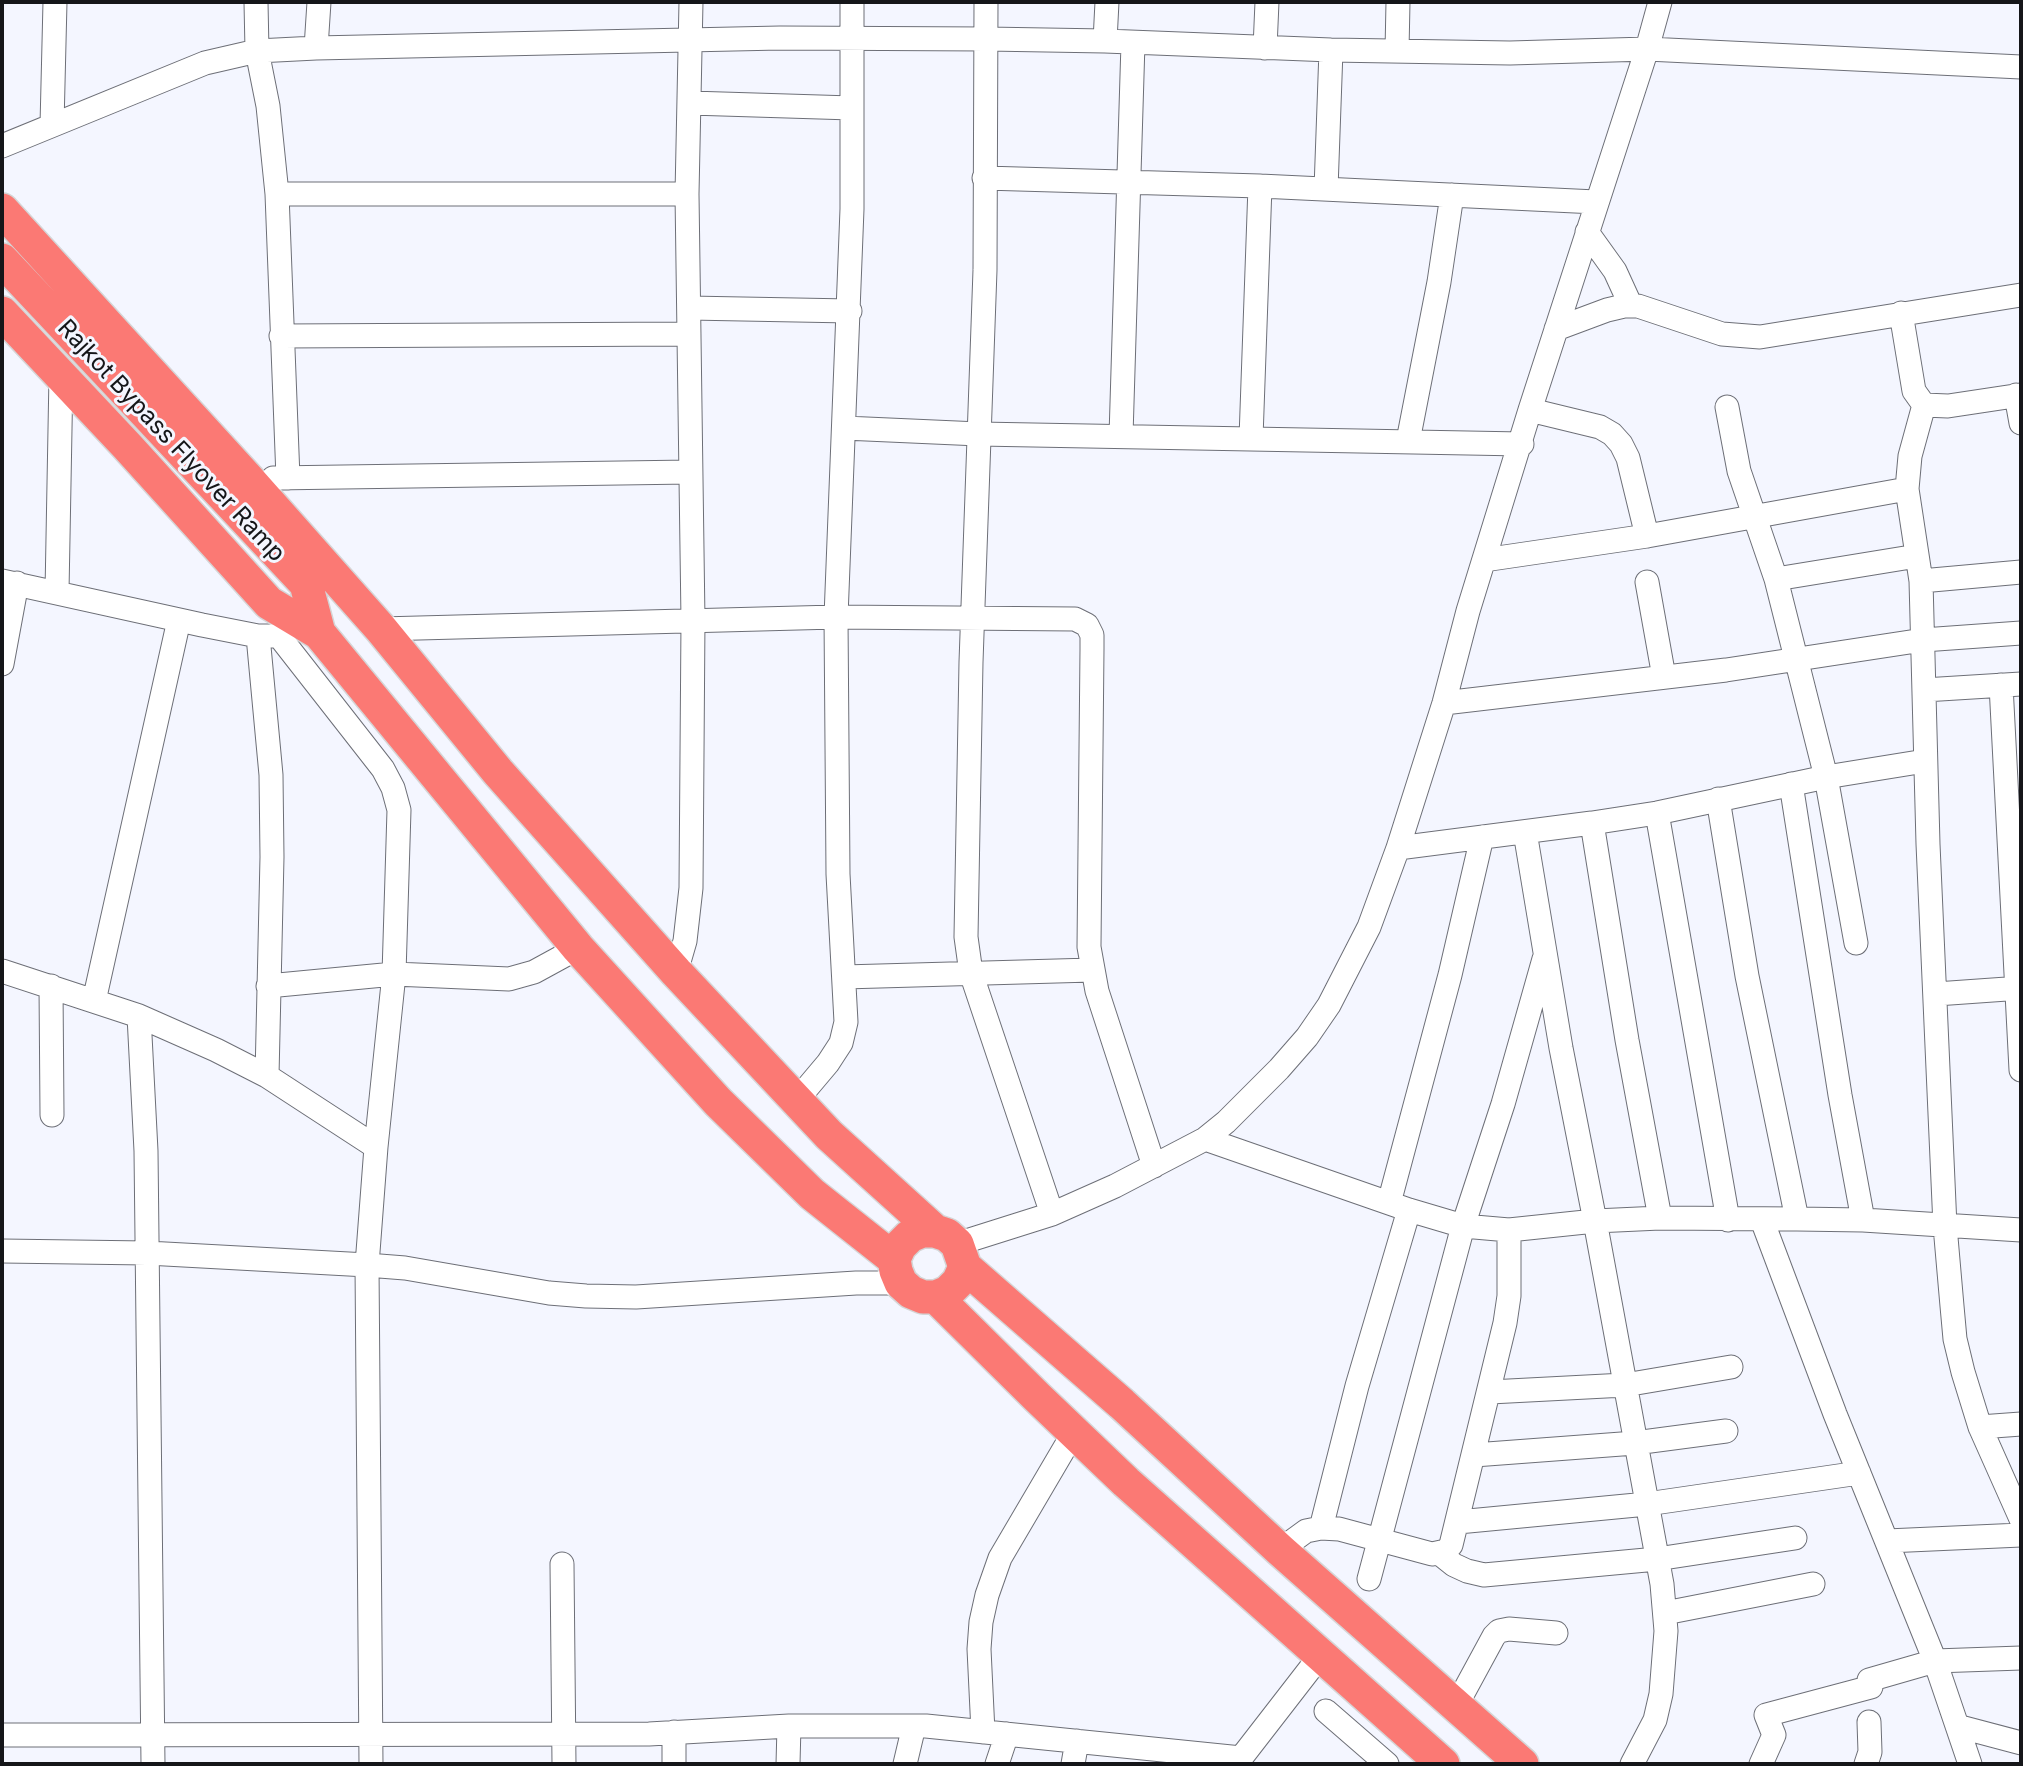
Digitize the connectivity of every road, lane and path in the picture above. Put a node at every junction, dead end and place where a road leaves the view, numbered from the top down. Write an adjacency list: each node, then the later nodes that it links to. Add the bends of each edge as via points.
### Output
1 (55, 2): 25 (street)
2 (256, 2): 20 (street)
3 (319, 2): 16 (street)
4 (691, 2): 12 (street)
5 (852, 2): 11 (street)
6 (986, 2): 13 (street)
7 (1107, 2): 14 (street)
8 (1266, 2): 17 (street)
9 (1398, 2): 21 (street)
10 (1660, 2): 19 (street)
11 (851, 39): 12 (street); 13 (street); 24 (street)
12 (690, 40): 16 (street); 23 (street)
13 (987, 40): 14 (street); 27 (street)
14 (1105, 41): 15 (street)
15 (1133, 43): 17 (street); 28 (street)
16 (317, 48): 20 (street)
17 (1265, 48): 18 (street)
18 (1331, 50): 21 (street); 30 (street)
19 (1647, 50): 21 (street); 22 (street); 34 (street)
20 (257, 51): 25 (street, via 205,63); 31 (street)
21 (1396, 51)
22 (2021, 67)
23 (690, 103): 24 (street); 32 (street)
24 (852, 108): 41 (street)
25 (51, 125): 26 (street)
26 (2, 146)
27 (984, 178): 28 (street); 54 (street)
28 (1127, 181): 29 (street); 55 (street)
29 (1260, 186): 30 (street); 56 (street)
30 (1326, 189): 33 (street)
31 (277, 194): 32 (street); 46 (street)
32 (687, 194): 40 (street)
33 (1452, 195): 34 (street); 57 (street)
34 (1596, 202): 36 (street)
35 (2, 210): 61 (highway)
36 (1587, 232): 39 (street, via 1615,271); 44 (street)
37 (2, 260): 78 (highway, Rajkot Bypass Flyover Ramp, via 306,584)
38 (2021, 295): 43 (street)
39 (1630, 306): 43 (street, via 1741,337); 44 (street)
40 (689, 308): 41 (street); 45 (street)
41 (850, 312): 53 (street)
42 (2, 313): 47 (highway)
43 (1901, 313): 49 (street, via 1914,391)
44 (1556, 330): 51 (street)
45 (689, 334): 46 (street); 59 (street)
46 (281, 336): 60 (street)
47 (61, 375): 72 (street); 78 (highway, via 269,603)
48 (2019, 395): 49 (street, via 1948,406); 52 (street)
49 (1924, 405): 62 (street, via 1910,456)
50 (1727, 407): 63 (street, via 1739,471)
51 (1530, 410): 58 (street); 64 (street, via 1612,434 1628,458)
52 (2021, 423)
53 (844, 428): 54 (street); 73 (street)
54 (979, 434): 55 (street); 74 (street)
55 (1121, 436): 56 (street)
56 (1251, 438): 57 (street)
57 (1408, 441): 58 (street)
58 (1522, 444): 66 (street)
59 (690, 472): 60 (street); 76 (street)
60 (288, 478): 61 (street)
61 (248, 479): 77 (highway)
62 (1907, 489): 63 (street); 65 (street)
63 (1754, 517): 64 (street); 68 (street)
64 (1647, 536): 66 (street)
65 (1917, 555): 68 (street); 69 (street)
66 (1484, 560): 87 (street)
67 (2021, 572): 69 (street)
68 (1776, 579): 82 (street)
69 (1921, 581): 81 (street)
70 (9, 582): 72 (street); 83 (street)
71 (1647, 582): 84 (street)
72 (57, 592): 75 (street)
73 (836, 617): 74 (street); 76 (street); 105 (street, via 838,874)
74 (973, 617): 100 (street, via 1075,620 1087,625 1092,635 1088,916); 103 (street, via 966,937)
75 (178, 620): 80 (street); 110 (street)
76 (693, 620): 77 (street); 102 (street, via 690,913)
77 (381, 629): 102 (highway, via 498,772)
78 (319, 633): 80 (street); 98 (highway)
79 (2021, 633): 81 (street)
80 (268, 636): 104 (street, via 383,769 393,788 399,810); 107 (street, via 272,857)
81 (1923, 640): 82 (street); 86 (street)
82 (1795, 659): 84 (street); 89 (street)
83 (2, 664)
84 (1664, 677): 87 (street)
85 (2011, 685): 86 (street); 108 (street)
86 (1924, 690): 88 (street)
87 (1444, 703): 96 (street)
88 (1925, 761): 89 (street); 109 (street)
89 (1826, 776): 90 (street); 97 (street)
90 (1791, 784): 91 (street); 125 (street)
91 (1718, 799): 92 (street); 122 (street, via 1747,976)
92 (1657, 813): 93 (street); 123 (street)
93 (1592, 824): 94 (street); 121 (street)
94 (1525, 832): 95 (street); 99 (street)
95 (1482, 838): 96 (street); 119 (street)
96 (1398, 848): 116 (street, via 1369,927 1329,1005 1279,1069)
97 (1856, 943)
98 (578, 948): 104 (street, via 534,972 509,979); 135 (highway, via 718,1102)
99 (1545, 956): 126 (street); 127 (street)
100 (1092, 970): 103 (street); 118 (street)
101 (2, 971): 106 (street)
102 (676, 972): 114 (highway)
103 (971, 973): 105 (street); 120 (street)
104 (394, 974): 107 (street); 117 (street)
105 (844, 977): 114 (street, via 846,1022 841,1042)
106 (51, 986): 110 (street); 115 (street)
107 (268, 986): 113 (street)
108 (2019, 988): 109 (street); 112 (street)
109 (1936, 994): 128 (street)
110 (94, 1001): 111 (street)
111 (139, 1016): 113 (street); 133 (street)
112 (2021, 1070)
113 (267, 1076): 117 (street)
114 (796, 1101): 131 (highway)
115 (52, 1115)
116 (1205, 1139): 118 (street); 119 (street)
117 (376, 1147): 134 (street)
118 (1154, 1166): 120 (street)
119 (1399, 1206): 127 (street); 150 (street)
120 (1052, 1214): 131 (street)
121 (1660, 1218): 123 (street); 126 (street)
122 (1797, 1219): 124 (street); 125 (street)
123 (1728, 1220): 124 (street)
124 (1762, 1220): 146 (street)
125 (1863, 1220): 128 (street)
126 (1595, 1221): 129 (street); 138 (street)
127 (1463, 1226): 129 (street); 153 (street)
128 (1945, 1226): 130 (street); 141 (street, via 1955,1339)
129 (1509, 1230): 139 (street, via 1509,1296)
130 (2021, 1230)
131 (952, 1247): 135 (highway, via 922,1231 910,1236 900,1246); 136 (highway, via 958,1282); 155 (highway)
132 (2, 1251): 133 (street)
133 (147, 1253): 134 (street); 177 (street)
134 (367, 1265): 135 (street, via 549,1293 636,1297 856,1283); 178 (street)
135 (898, 1271): 136 (highway, via 911,1292)
136 (936, 1297): 143 (highway)
137 (1731, 1367): 138 (street)
138 (1625, 1385): 139 (street); 144 (street)
139 (1489, 1392): 145 (street)
140 (2021, 1424): 141 (street)
141 (1980, 1427): 148 (street)
142 (1726, 1431): 144 (street)
143 (1074, 1432): 163 (highway); 173 (street, via 1000,1558 988,1595 979,1649)
144 (1636, 1443): 145 (street); 147 (street)
145 (1474, 1455): 149 (street)
146 (1859, 1473): 147 (street); 154 (street)
147 (1647, 1504): 149 (street); 157 (street)
148 (2021, 1519)
149 (1458, 1522): 156 (street, via 1451,1545)
150 (1321, 1528): 153 (street); 155 (street, via 1306,1531)
151 (2021, 1535): 154 (street)
152 (1795, 1538): 157 (street)
153 (1380, 1539): 156 (street); 159 (street)
154 (1887, 1541): 165 (street)
155 (1280, 1550): 166 (highway)
156 (1439, 1553): 157 (street, via 1466,1571 1484,1574)
157 (1657, 1559): 161 (street)
158 (562, 1564): 174 (street)
159 (1369, 1579)
160 (1813, 1584): 161 (street)
161 (1665, 1614): 193 (street, via 1655,1720)
162 (1556, 1633): 166 (street, via 1499,1631)
163 (1320, 1656): 181 (street); 191 (highway)
164 (2021, 1658): 165 (street)
165 (1935, 1661): 171 (street); 194 (street, via 1766,1715 1774,1735)
166 (1456, 1706): 192 (highway)
167 (1326, 1711): 190 (street)
168 (1869, 1722): 195 (street)
169 (789, 1726): 170 (street); 172 (street); 186 (street)
170 (914, 1726): 173 (street); 187 (street)
171 (1957, 1726): 180 (street); 196 (street)
172 (674, 1732): 174 (street); 185 (street)
173 (983, 1732): 175 (street)
174 (564, 1734): 178 (street); 184 (street)
175 (1007, 1734): 179 (street); 188 (street)
176 (2, 1735): 177 (street)
177 (153, 1736): 178 (street); 182 (street)
178 (370, 1736): 183 (street)
179 (1077, 1741): 181 (street); 189 (street)
180 (2021, 1743)
181 (1239, 1761)
182 (153, 1764)
183 (371, 1764)
184 (564, 1764)
185 (674, 1764)
186 (788, 1764)
187 (905, 1764)
188 (997, 1764)
189 (1073, 1764)
190 (1385, 1764)
191 (1443, 1764)
192 (1522, 1764)
193 (1632, 1764)
194 (1761, 1764)
195 (1866, 1764)
196 (1970, 1764)

